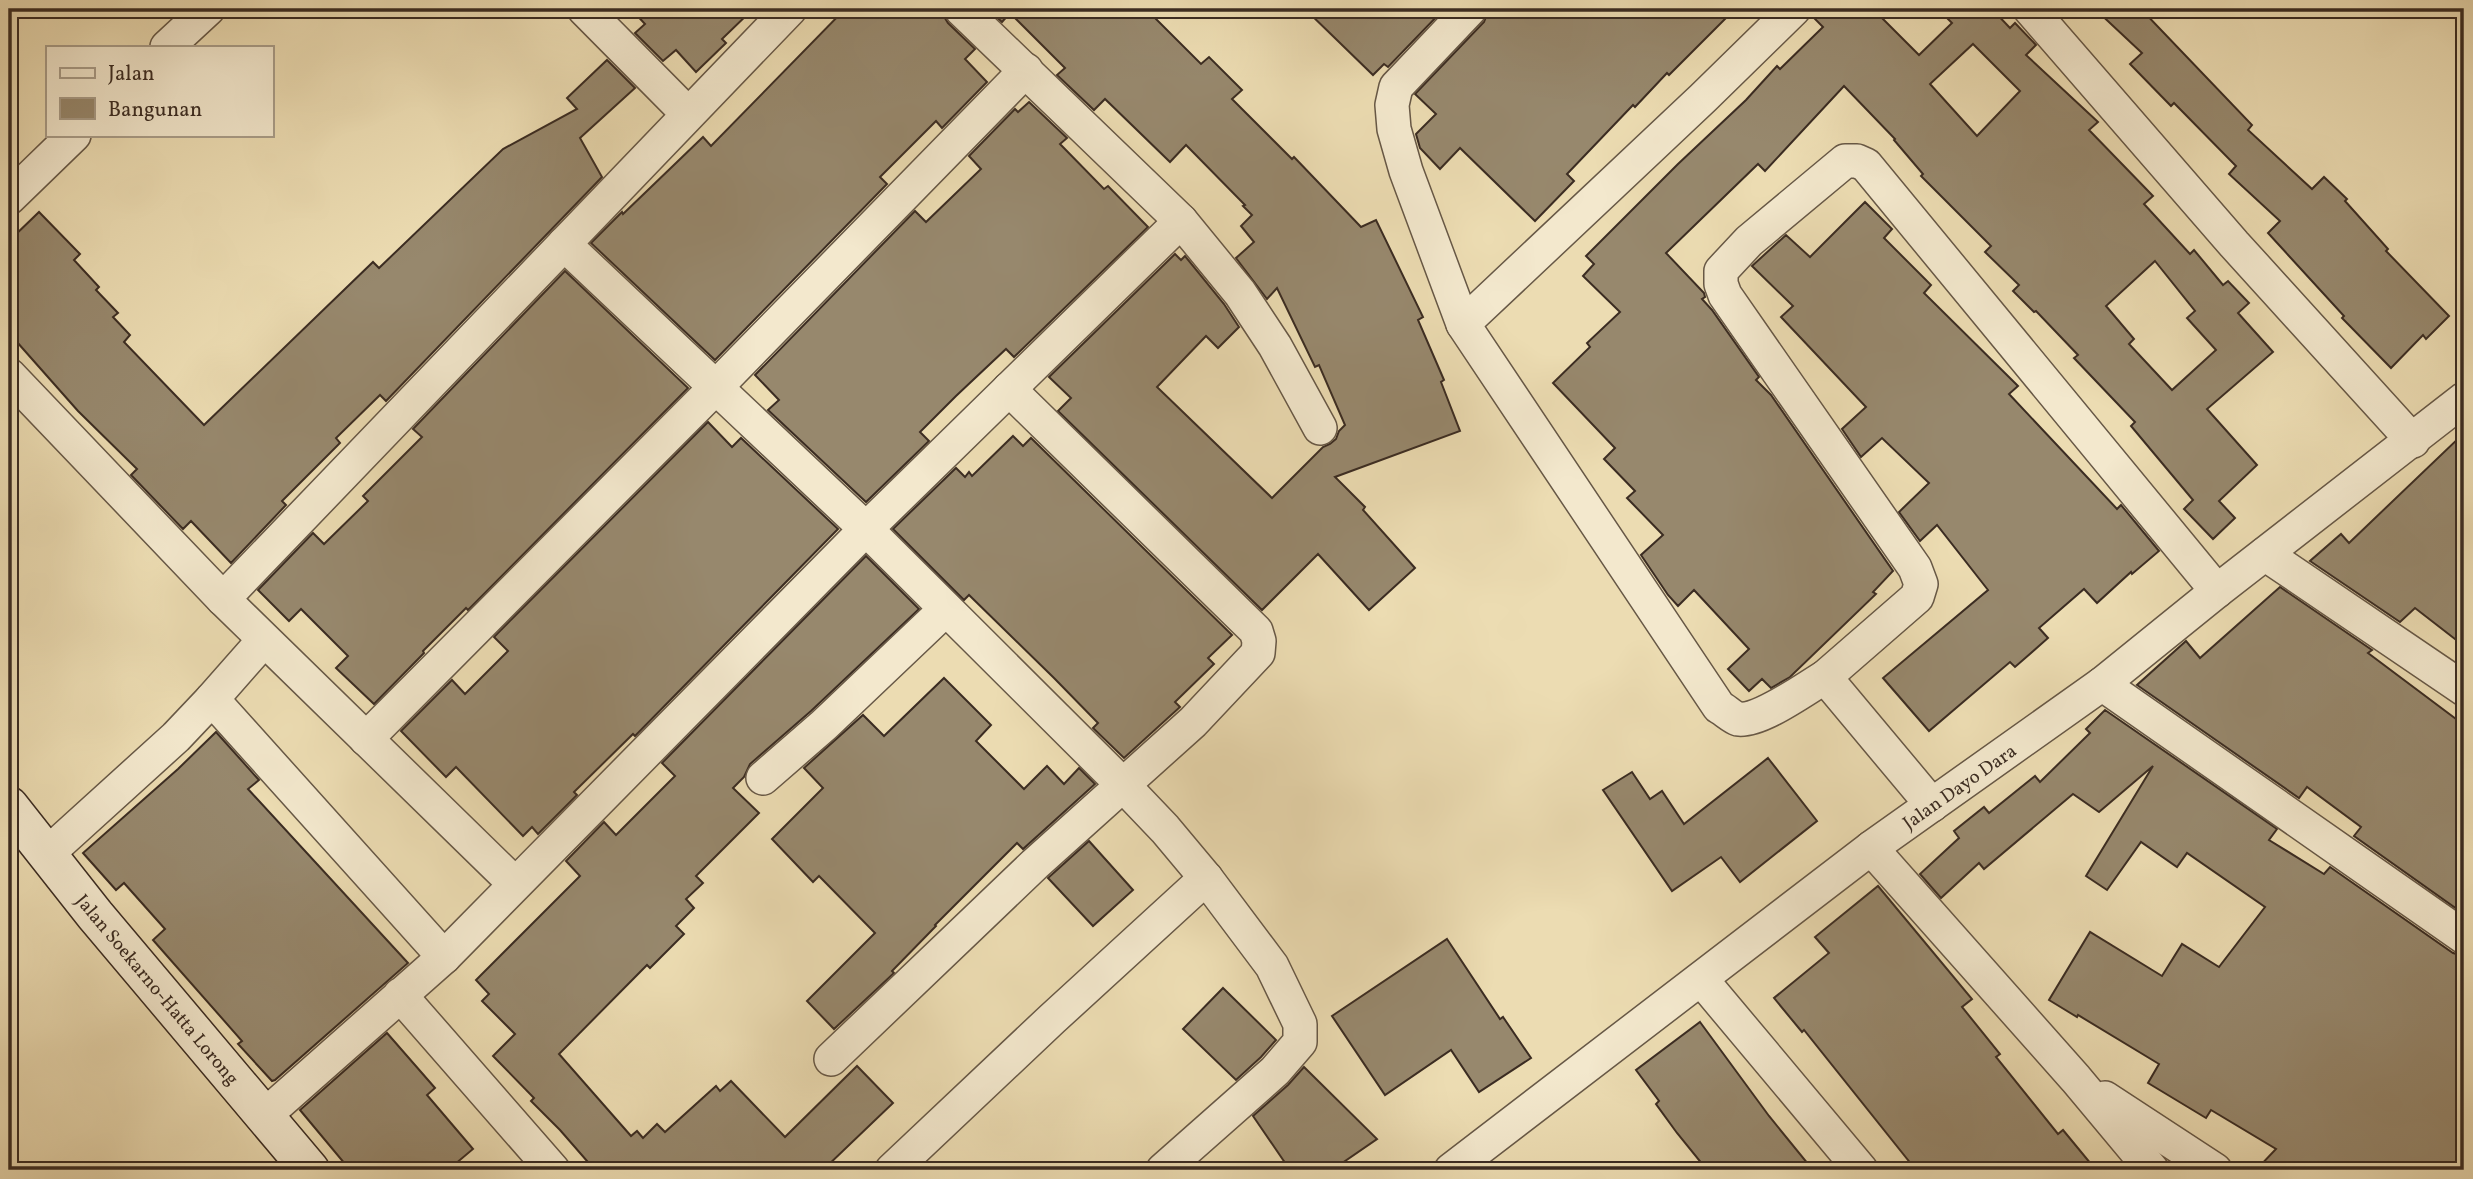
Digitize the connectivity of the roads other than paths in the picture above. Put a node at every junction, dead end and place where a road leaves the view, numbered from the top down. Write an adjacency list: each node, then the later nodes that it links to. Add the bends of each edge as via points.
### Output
1 (208, 9): 8 (street)
2 (584, 9): 10 (street)
3 (790, 9): 10 (street)
4 (961, 9): 9 (street)
5 (1470, 9): 15 (street, via 1396,87 1392,106 1406,171)
6 (1794, 9): 15 (street)
7 (2030, 9): 21 (street)
8 (168, 46)
9 (1026, 70): 13 (street); 17 (street)
10 (687, 113): 14 (street)
11 (73, 136): 12 (street)
12 (9, 198)
13 (1181, 221): 18 (street); 20 (street, via 1240,293)
14 (564, 244): 17 (street); 25 (street)
15 (1463, 324): 28 (street, via 1719,707 1737,719 1751,718)
16 (9, 375): 25 (street)
17 (716, 387): 22 (street); 32 (street)
18 (1009, 389): 22 (street); 34 (street, via 1256,631 1259,641 1258,653)
19 (2460, 409): 21 (street, Jalan Dayo Dara)
20 (1320, 428)
21 (2413, 441): 23 (street, Jalan Dayo Dara)
22 (866, 529): 26 (street); 40 (street)
23 (2265, 554): 24 (street, Jalan Dayo Dara); 30 (street)
24 (2217, 591): 28 (street, via 1866,165 1845,161 1749,241 1721,271 1725,295 1915,568 1921,584 1917,597); 29 (street, Jalan Dayo Dara)
25 (223, 599): 27 (street)
26 (946, 609): 33 (street); 34 (street)
27 (264, 640): 31 (street); 32 (street)
28 (1825, 677): 35 (street)
29 (2102, 684): 35 (street, Jalan Dayo Dara); 41 (street)
30 (2464, 689)
31 (212, 699): 38 (street); 42 (street)
32 (366, 739): 40 (street)
33 (763, 778)
34 (1124, 786): 39 (street); 45 (street, via 1035,864)
35 (1932, 805): 37 (street, Jalan Dayo Dara)
36 (9, 806): 38 (street, Jalan Soekarno-Hatta Lorong)
37 (1871, 848): 43 (street, Jalan Dayo Dara); 46 (street)
38 (47, 854): 47 (street, Jalan Soekarno-Hatta Lorong)
39 (1206, 878): 50 (street); 51 (street, via 1272,966 1300,1024 1300,1042 1266,1079)
40 (514, 884): 42 (street)
41 (2464, 937)
42 (444, 957): 44 (street)
43 (1701, 978): 52 (street, Jalan Dayo Dara); 53 (street)
44 (400, 995): 47 (street); 49 (street)
45 (831, 1059)
46 (2076, 1079): 54 (street); 55 (street)
47 (263, 1117): 48 (street, Jalan Soekarno-Hatta Lorong)
48 (310, 1170)
49 (553, 1170)
50 (892, 1170)
51 (1163, 1170)
52 (1451, 1170)
53 (1861, 1170)
54 (2152, 1170)
55 (2215, 1170)

